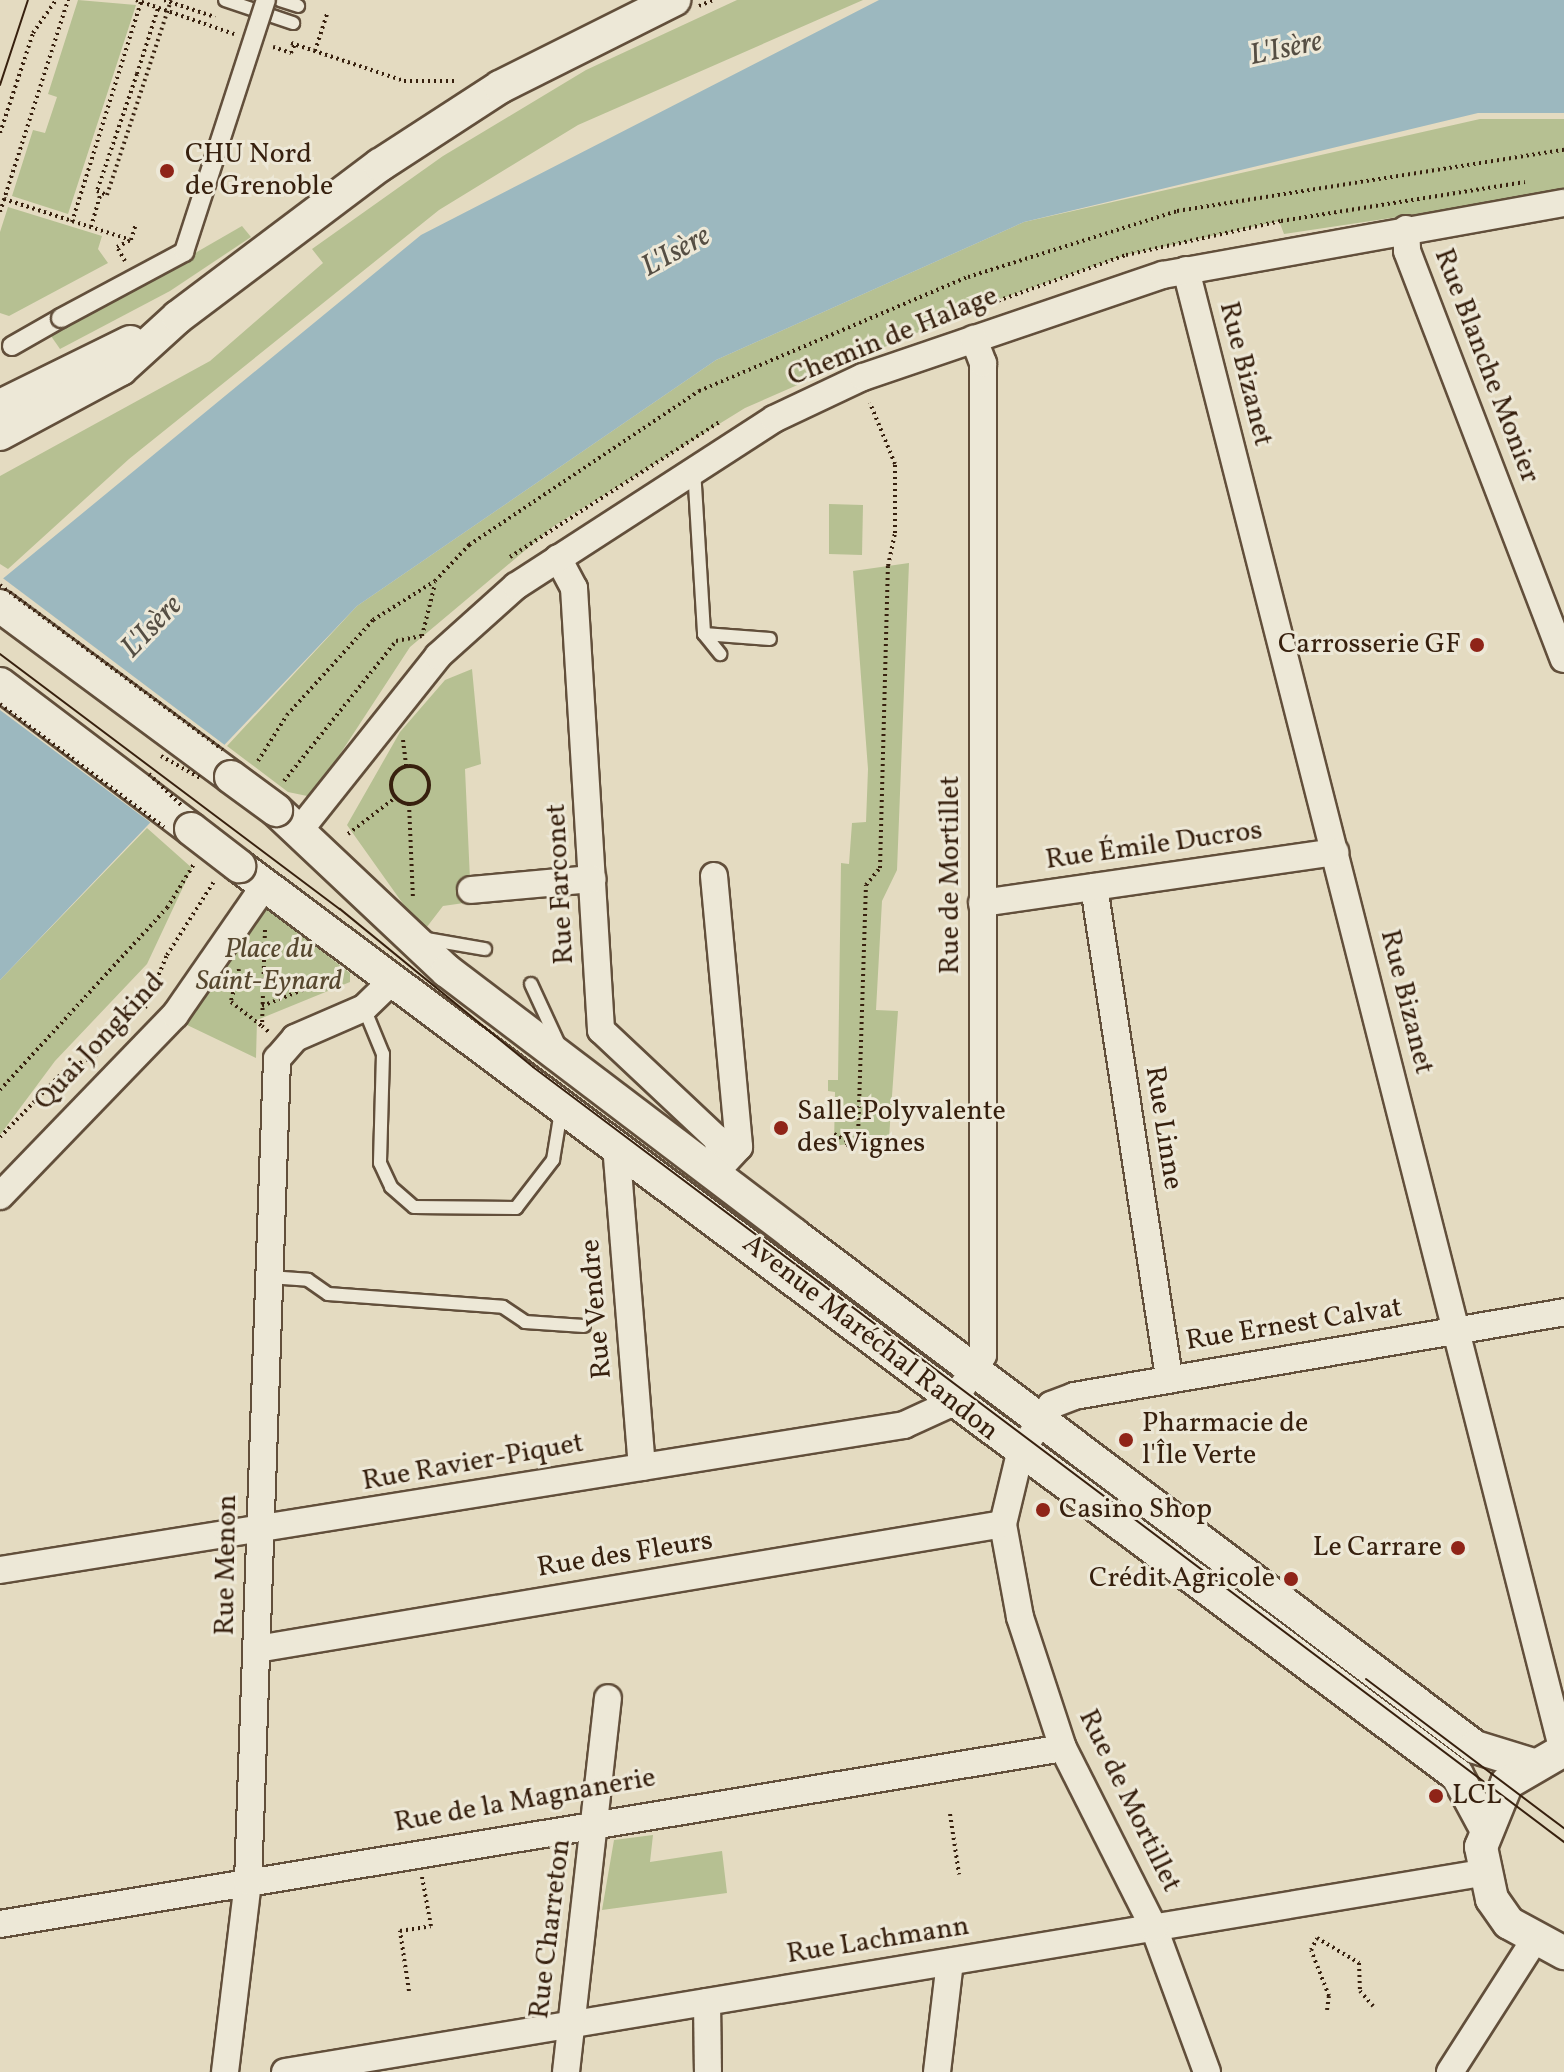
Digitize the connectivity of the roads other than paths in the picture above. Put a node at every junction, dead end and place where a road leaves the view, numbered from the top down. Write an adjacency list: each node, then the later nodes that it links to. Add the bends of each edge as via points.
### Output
1 (225, 0): 6 (lane)
2 (266, 0): 12 (street, bridge, via 184,252)
3 (280, 0): 5 (lane)
4 (674, 0): 10 (street, via 500,87 380,165)
5 (298, 6)
6 (293, 23)
7 (1564, 203): 8 (street, Chemin de Halage)
8 (1406, 229): 9 (street, Chemin de Halage); 21 (street, Rue Blanche Monier, via 1407,251)
9 (1186, 270): 11 (street, Chemin de Halage, via 1073,301); 24 (street, Rue Bizanet)
10 (167, 327): 13 (street); 14 (street, via 121,369)
11 (974, 339): 15 (street, Chemin de Halage, via 863,377); 30 (street, Rue de Mortillet, via 983,363)
12 (12, 346)
13 (0, 406)
14 (0, 434)
15 (692, 467): 16 (street, Chemin de Halage); 18 (lane, via 699,476)
16 (558, 558): 23 (street, Chemin de Halage, via 438,656); 26 (street, Rue Farconet, via 574,588)
17 (0, 606): 23 (street, Avenue Maréchal Randon, bridge)
18 (704, 634): 19 (lane); 20 (lane)
19 (770, 639)
20 (720, 654)
21 (1564, 659)
22 (0, 684): 27 (street, Avenue Maréchal Randon, bridge)
23 (287, 821): 31 (street, Avenue Maréchal Randon)
24 (1335, 852): 28 (street, Rue Émile Ducros); 44 (street, Rue Bizanet)
25 (714, 876): 39 (street, via 739,1147)
26 (593, 879): 29 (street); 39 (street, Rue Farconet, via 603,1034 716,1138)
27 (265, 885): 33 (street, Avenue Maréchal Randon); 40 (street, Quai Jongkind, via 175,1015)
28 (1094, 887): 30 (street, Rue Émile Ducros); 46 (street, Rue Linne)
29 (471, 890)
30 (982, 903): 45 (street, Rue de Mortillet, via 983,1355)
31 (409, 922): 32 (lane); 36 (street, Avenue Maréchal Randon)
32 (485, 949)
33 (393, 980): 35 (street); 37 (street, Avenue Maréchal Randon)
34 (531, 984): 36 (lane, via 552,1015)
35 (364, 1008): 37 (lane, via 383,1054 380,1163 391,1187 414,1207 516,1208 553,1160); 41 (street, Rue Menon, via 282,1053)
36 (564, 1059): 39 (street, Avenue Maréchal Randon)
37 (562, 1105): 38 (street, Avenue Maréchal Randon)
38 (616, 1145): 47 (street, Avenue Maréchal Randon); 50 (street, Rue Vendre)
39 (720, 1167): 45 (street, Avenue Maréchal Randon)
40 (0, 1196)
41 (266, 1276): 43 (lane, via 308,1280 328,1294 503,1307 525,1322); 52 (street, Rue Menon)
42 (1564, 1312): 44 (street, Rue Ernest Calvat)
43 (584, 1326)
44 (1457, 1331): 46 (street, Rue Ernest Calvat); 57 (street, Rue Bizanet)
45 (973, 1368): 47 (street, Rue de Mortillet); 48 (street, Avenue Maréchal Randon)
46 (1169, 1379): 48 (street, Rue Ernest Calvat, via 1074,1396 1051,1405)
47 (952, 1403): 49 (street, Avenue Maréchal Randon); 50 (street, Rue Ravier-Piquet, via 904,1425)
48 (1042, 1418): 49 (street, Rue de Mortillet); 57 (street, Avenue Maréchal Randon, via 1475,1747)
49 (1020, 1453): 51 (street, Rue de Mortillet); 59 (street, Avenue Maréchal Randon, via 1457,1775)
50 (642, 1467): 52 (street, Rue Ravier-Piquet)
51 (1003, 1524): 54 (street, Rue des Fleurs); 56 (street, Rue de Mortillet, via 1020,1617)
52 (259, 1532): 53 (street, Rue Ravier-Piquet); 54 (street, Rue Menon)
53 (0, 1570)
54 (257, 1649): 61 (street, Rue Menon)
55 (608, 1698): 58 (street, Rue Charreton)
56 (1063, 1748): 58 (street, Rue de la Magnanerie); 63 (street, Rue de Mortillet)
57 (1554, 1757): 59 (street, via 1499,1794)
58 (596, 1820): 61 (street, Rue de la Magnanerie); 68 (street, Rue Charreton)
59 (1484, 1825): 60 (street)
60 (1482, 1873): 63 (street, Rue Lachmann); 64 (street, via 1509,1923)
61 (248, 1882): 62 (street, Rue de la Magnanerie); 69 (street, Rue Menon)
62 (0, 1924)
63 (1154, 1928): 66 (street, Rue Lachmann); 74 (street, Rue de Mortillet)
64 (1533, 1942): 65 (street); 75 (street)
65 (1564, 1953)
66 (950, 1962): 67 (street, Rue Lachmann); 73 (street)
67 (707, 2002): 68 (street, Rue Lachmann); 72 (street)
68 (572, 2024): 70 (street, Rue Lachmann); 71 (street, Rue Charreton)
69 (225, 2072)
70 (285, 2072)
71 (566, 2072)
72 (708, 2072)
73 (937, 2072)
74 (1207, 2072)
75 (1450, 2072)

